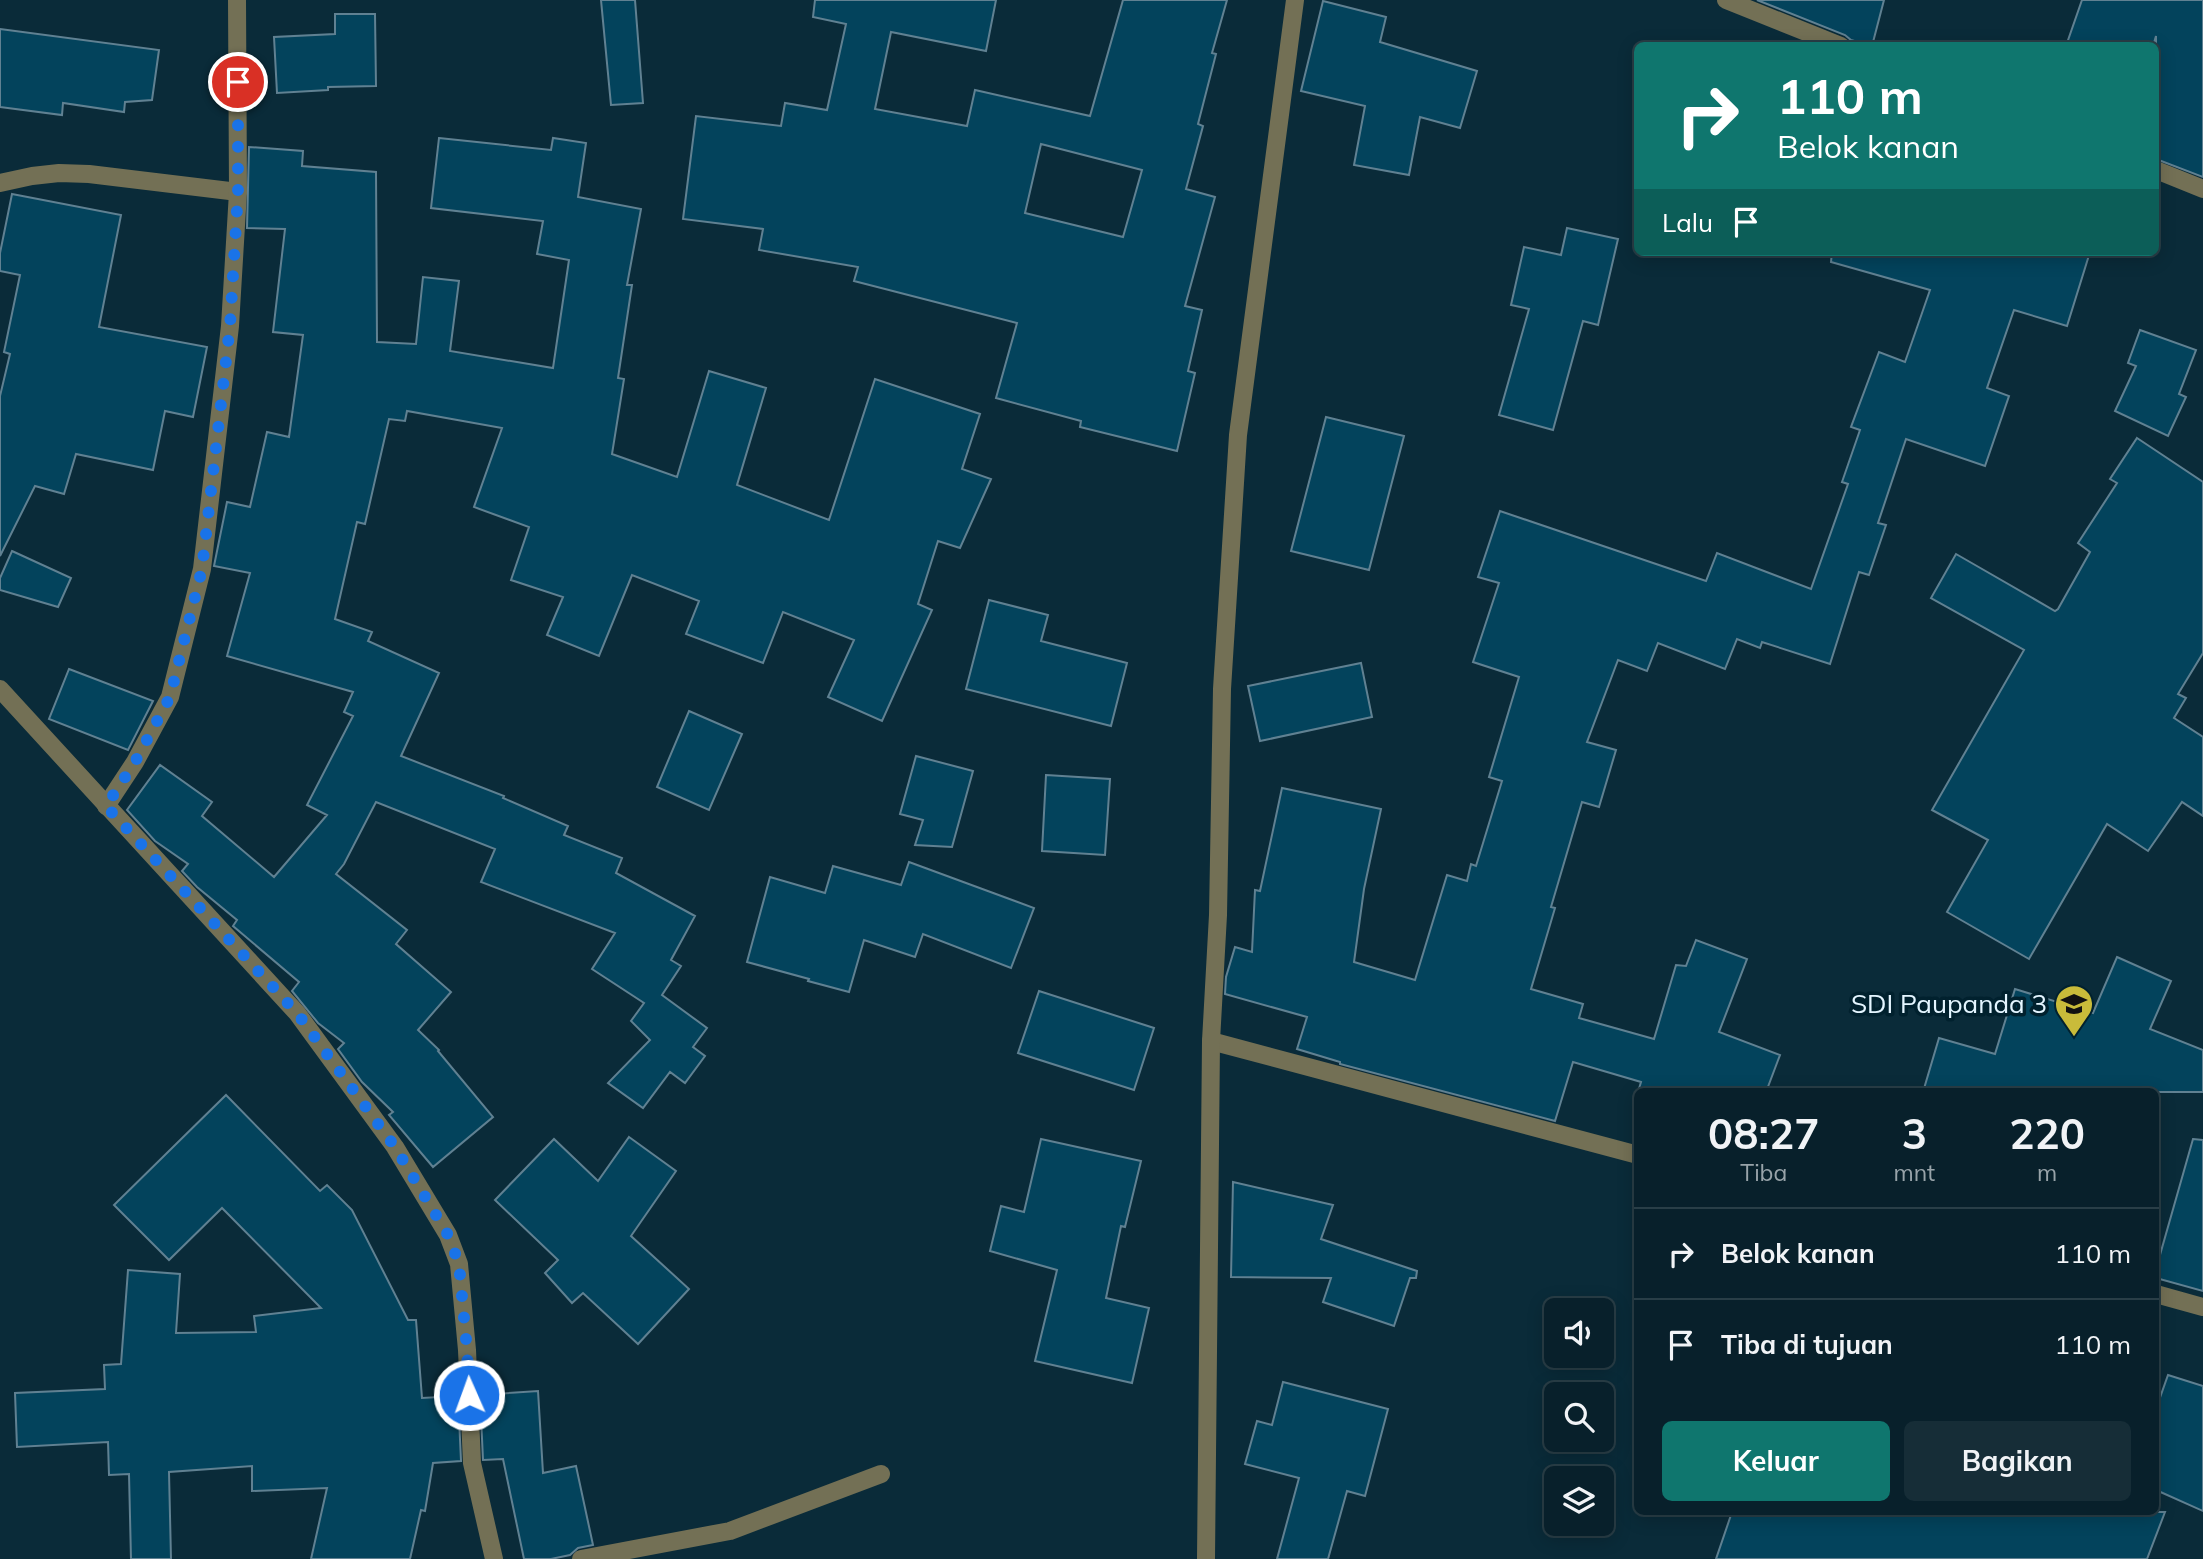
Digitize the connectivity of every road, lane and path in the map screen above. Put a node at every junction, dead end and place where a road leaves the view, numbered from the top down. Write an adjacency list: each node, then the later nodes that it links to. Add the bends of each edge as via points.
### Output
1 (237, 0): 8 (street)
2 (1295, 0): 11 (street, via 1238,435 1222,689)
3 (1726, 0): 4 (street)
4 (1831, 42)
5 (2159, 171): 7 (street)
6 (0, 183): 8 (street, via 59,173 89,174)
7 (2203, 189)
8 (238, 192): 10 (street, via 230,326 202,569 170,697)
9 (0, 689): 10 (street)
10 (106, 806): 16 (street, via 297,1013 395,1147 448,1235 459,1264 472,1464)
11 (1211, 1041): 12 (street); 18 (street)
12 (1634, 1155)
13 (2159, 1295): 14 (street)
14 (2203, 1307)
15 (881, 1474): 17 (street, via 730,1531)
16 (494, 1559)
17 (581, 1559)
18 (1206, 1559)

